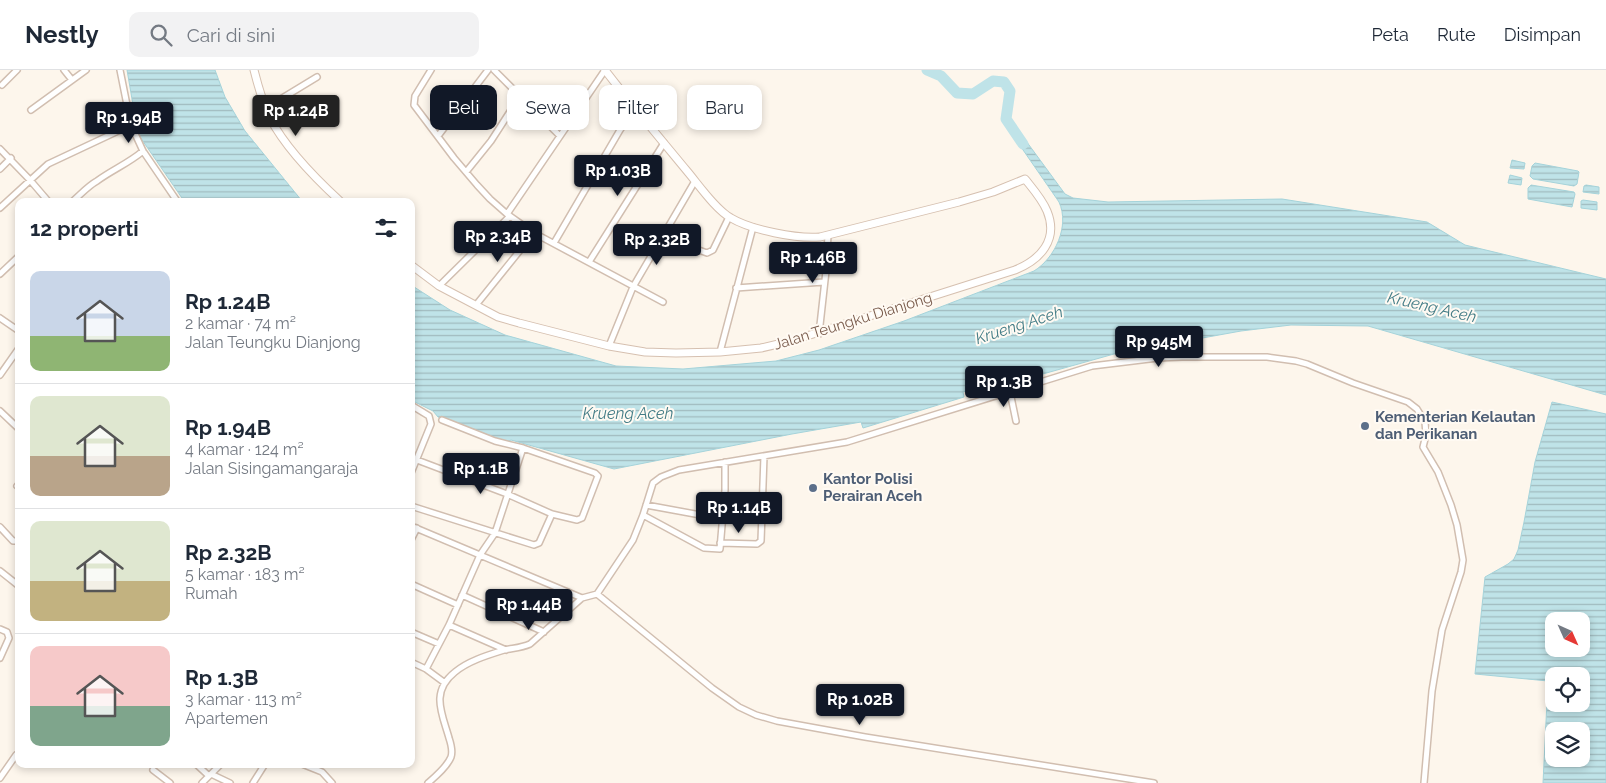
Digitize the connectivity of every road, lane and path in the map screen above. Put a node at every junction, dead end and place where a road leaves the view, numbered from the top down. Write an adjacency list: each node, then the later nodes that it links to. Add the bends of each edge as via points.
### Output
1 (17, 70): 14 (street)
2 (64, 70): 11 (street)
3 (86, 70): 11 (street)
4 (120, 70): 17 (street)
5 (431, 70): 24 (street, via 414,96 414,105)
6 (488, 70): 24 (street)
7 (605, 70): 13 (street); 25 (street)
8 (256, 71): 15 (street)
9 (498, 71): 12 (street)
10 (317, 77): 15 (street)
11 (72, 80): 16 (street)
12 (510, 85)
13 (617, 85)
14 (2, 86)
15 (266, 108): 37 (street, via 280,134)
16 (31, 110)
17 (127, 112): 19 (street); 20 (street)
18 (507, 116): 31 (street)
19 (99, 121)
20 (131, 125): 28 (street); 32 (street, via 54,161)
21 (554, 130): 25 (street)
22 (620, 130): 45 (street)
23 (653, 130): 26 (street)
24 (438, 136): 31 (street)
25 (560, 136): 39 (street)
26 (664, 143): 33 (street); 47 (street)
27 (0, 149): 29 (street)
28 (143, 151): 35 (street); 36 (street)
29 (11, 158): 30 (street); 32 (street)
30 (0, 169)
31 (466, 172): 39 (street)
32 (30, 180): 34 (street); 38 (street)
33 (695, 181): 40 (street); 44 (street)
34 (45, 198)
35 (76, 198)
36 (174, 198)
37 (337, 198)
38 (0, 208)
39 (509, 215): 42 (street); 51 (street)
40 (729, 217): 41 (street); 44 (street, via 713,250 707,253)
41 (753, 227): 43 (street, via 809,237); 53 (street)
42 (534, 233): 45 (street); 55 (street)
43 (828, 236): 50 (street); 58 (street, Jalan Teungku Dianjong, via 959,202 1025,179 1043,202 1051,228 1045,248 1032,262)
44 (663, 237): 52 (street)
45 (554, 243): 47 (street)
46 (15, 260): 49 (street)
47 (590, 262): 52 (street)
48 (415, 268): 51 (street, Jalan Teungku Dianjong)
49 (0, 274)
50 (824, 282): 53 (street); 58 (street)
51 (439, 286): 55 (street, Jalan Teungku Dianjong)
52 (633, 287): 54 (street); 59 (street)
53 (736, 288): 60 (street)
54 (663, 302)
55 (476, 305): 59 (street, Jalan Teungku Dianjong, via 498,317)
56 (0, 318): 57 (street)
57 (15, 328)
58 (819, 334): 60 (street, Jalan Teungku Dianjong, via 778,345)
59 (609, 346): 60 (street, Jalan Teungku Dianjong, via 653,352)
60 (720, 352)
61 (15, 356): 62 (street)
62 (0, 375)
63 (1010, 392): 67 (street); 70 (street, via 848,442); 118 (street, via 1092,366 1158,358 1248,356 1307,364 1408,402 1417,410 1425,422 1423,447 1438,472 1458,526 1463,560 1442,630 1436,664)
64 (415, 407): 71 (street, via 431,420)
65 (0, 411): 68 (street)
66 (442, 420): 69 (street, via 495,441)
67 (1016, 421)
68 (15, 425)
69 (523, 448): 74 (street); 77 (street, via 598,476 582,518 568,519)
70 (764, 456): 72 (street); 84 (street, via 762,541 756,544)
71 (417, 460): 73 (street); 74 (street)
72 (725, 462): 75 (street, via 679,470 657,478 651,486); 84 (street)
73 (415, 464)
74 (507, 494): 77 (street); 82 (street)
75 (646, 505): 78 (street); 79 (street)
76 (415, 507): 82 (street)
77 (552, 514): 82 (street, via 537,545)
78 (643, 515): 84 (street, via 704,548 720,549); 89 (street, via 633,540)
79 (706, 516)
80 (415, 527): 85 (street)
81 (0, 528): 83 (street)
82 (495, 533): 85 (street)
83 (15, 541)
84 (720, 543)
85 (480, 555): 90 (street); 91 (street)
86 (0, 571): 87 (street)
87 (15, 583)
88 (415, 586): 92 (street)
89 (597, 594): 91 (street); 117 (street, via 712,688 756,716 865,737)
90 (462, 595): 92 (street); 95 (street)
91 (582, 598): 95 (street)
92 (458, 606): 93 (street)
93 (449, 625): 97 (street); 98 (street)
94 (0, 629): 99 (street, via 7,632 9,638)
95 (544, 632): 98 (street, via 530,644)
96 (415, 634): 97 (street)
97 (439, 644): 101 (street)
98 (506, 650): 102 (street, via 476,660 455,672)
99 (1, 655)
100 (415, 664): 101 (street)
101 (426, 669): 102 (street)
102 (445, 683): 116 (street, via 439,696 452,748 451,756)
103 (15, 757): 110 (street)
104 (201, 768): 109 (street)
105 (217, 768): 109 (street)
106 (262, 768): 114 (street)
107 (312, 768): 115 (street, via 322,772)
108 (153, 770): 111 (street)
109 (210, 775): 112 (street); 113 (street)
110 (0, 778)
111 (170, 783)
112 (202, 783)
113 (230, 783)
114 (253, 783)
115 (332, 783)
116 (428, 783)
117 (1154, 783)
118 (1424, 783)

